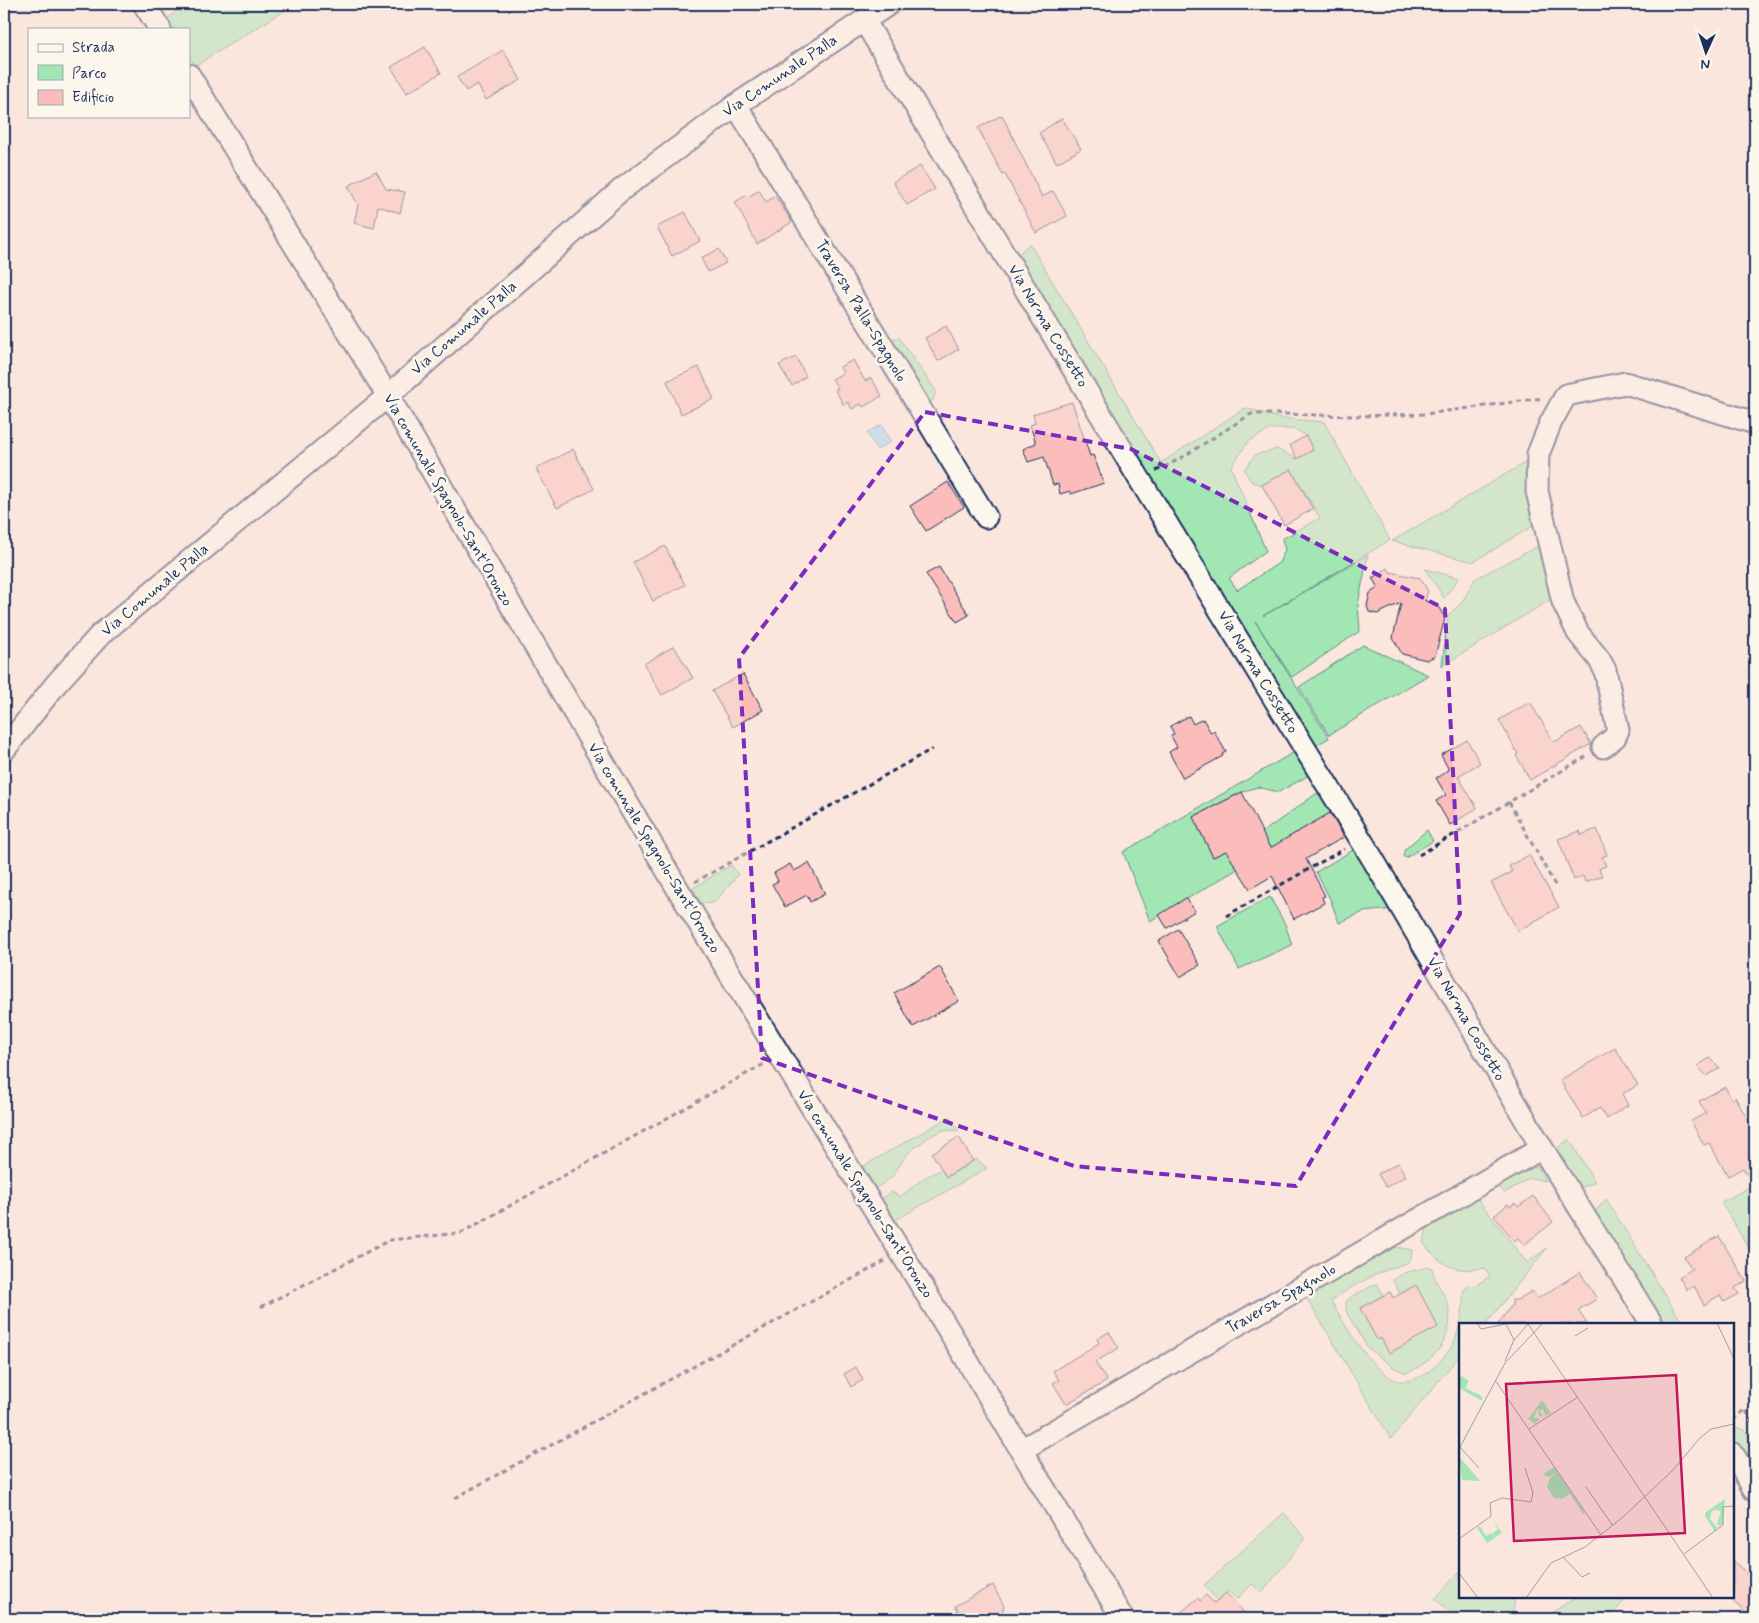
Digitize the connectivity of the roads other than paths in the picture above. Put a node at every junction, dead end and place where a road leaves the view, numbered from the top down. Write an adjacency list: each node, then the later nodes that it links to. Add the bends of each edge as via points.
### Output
1 (144, 4): 4 (street)
2 (889, 4): 3 (street, Via Comunale Palla)
3 (864, 20): 6 (street, Via Comunale Palla); 12 (street, Via Norma Cossetto, via 1360,840)
4 (159, 28)
5 (190, 77): 7 (street, Via comunale Spagnolo-Sant'Oronzo)
6 (736, 105): 7 (street, Via Comunale Palla, via 621,190); 9 (street, Traversa Palla-Spagnolo)
7 (388, 396): 11 (street, Via Comunale Palla, via 100,635); 14 (street, Via comunale Spagnolo-Sant'Oronzo, via 679,891)
8 (1755, 423): 10 (street, via 1625,383 1566,395 1551,422 1538,454 1537,491 1563,602 1578,633 1606,670 1618,730)
9 (986, 517)
10 (1603, 747)
11 (4, 750)
12 (1542, 1148): 13 (street, Via Norma Cossetto); 14 (street, Traversa Spagnolo)
13 (1651, 1323)
14 (1021, 1450): 17 (street, Via comunale Spagnolo-Sant'Oronzo)
15 (1734, 1456): 16 (street)
16 (1755, 1490)
17 (1123, 1619)

